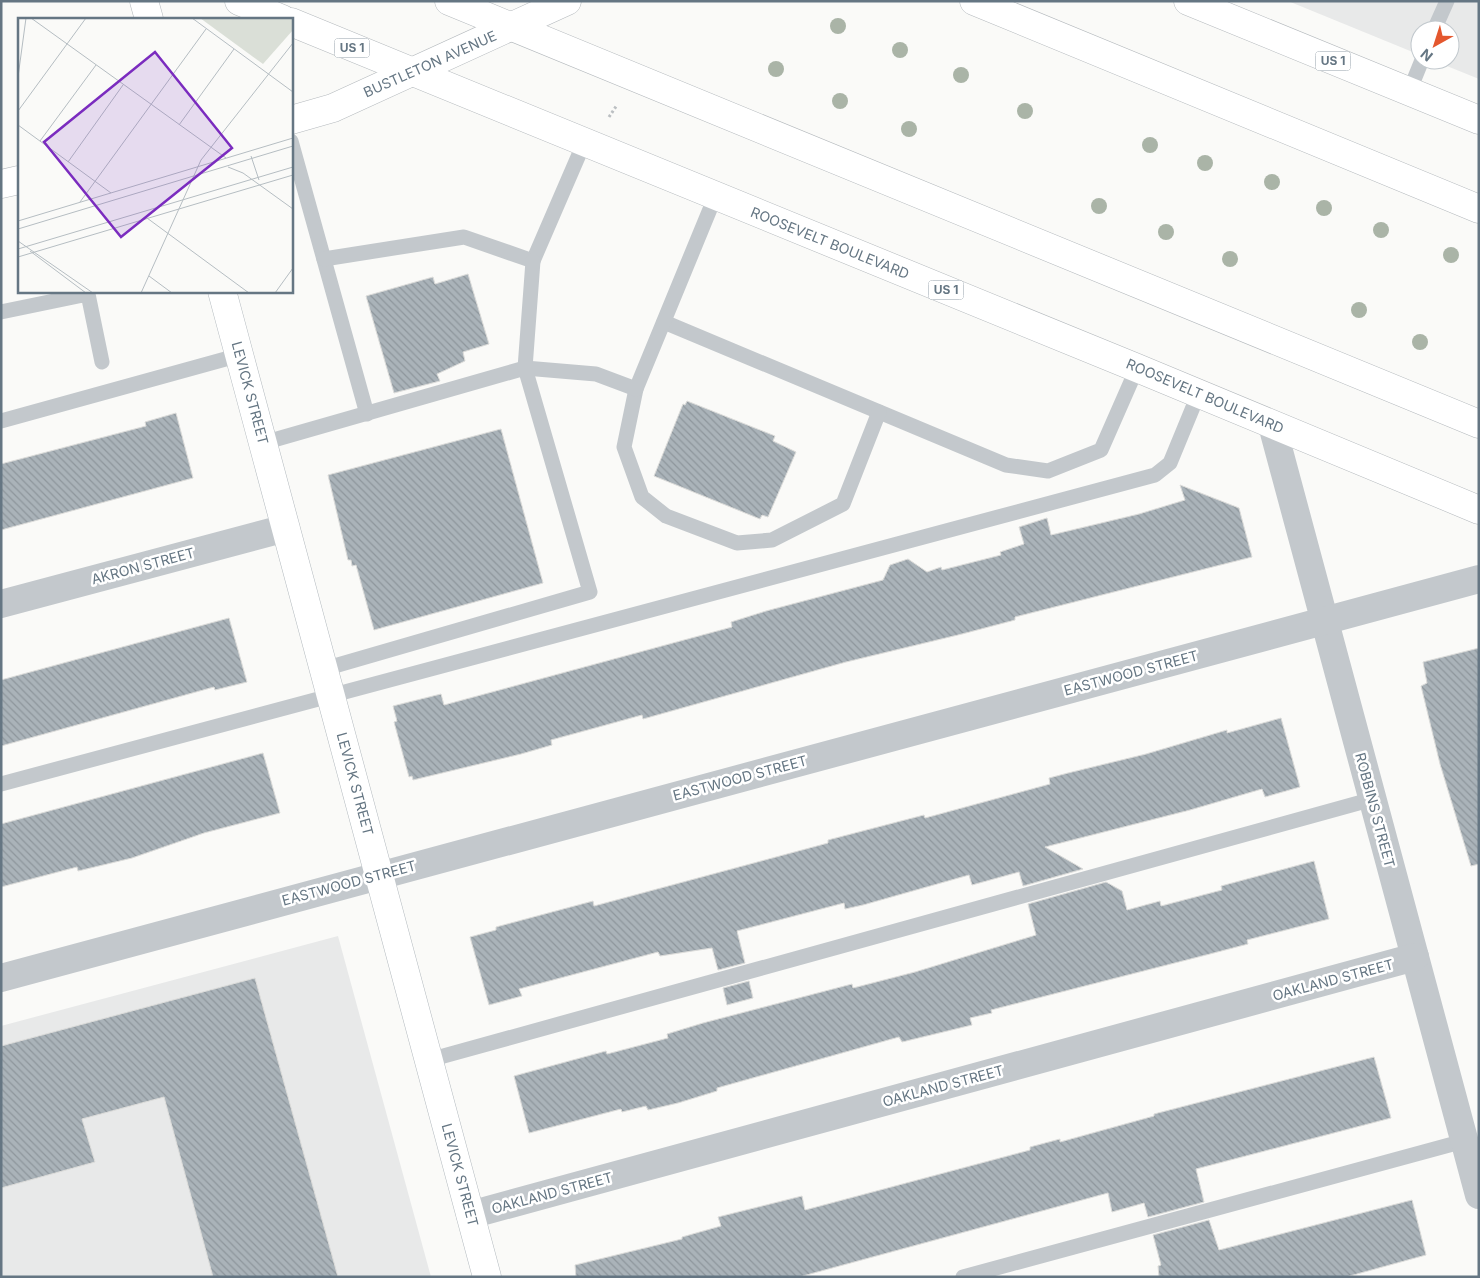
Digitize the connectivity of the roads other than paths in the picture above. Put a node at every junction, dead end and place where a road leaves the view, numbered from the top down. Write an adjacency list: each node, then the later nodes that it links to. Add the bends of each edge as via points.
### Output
1 (144, 1): 8 (main road)
2 (239, 1): 9 (main road)
3 (449, 1): 12 (main road)
4 (566, 1): 12 (main road, BUSTLETON AVENUE)
5 (974, 1): 23 (main road)
6 (1188, 1): 15 (main road, US 1)
7 (1447, 1): 10 (lane)
8 (149, 18)
9 (280, 18)
10 (1438, 20)
11 (292, 22): 14 (main road, ROOSEVELT BOULEVARD / US 1)
12 (512, 27): 14 (main road, BUSTLETON AVENUE); 38 (main road)
13 (1418, 70): 15 (lane)
14 (413, 73): 16 (main road, BUSTLETON AVENUE, via 333,108); 18 (main road, ROOSEVELT BOULEVARD / US 1)
15 (1409, 92): 17 (main road, US 1)
16 (292, 120)
17 (1479, 120)
18 (584, 143): 22 (main road, ROOSEVELT BOULEVARD / US 1); 25 (lane)
19 (292, 145): 24 (lane)
20 (18, 180): 21 (main road)
21 (1, 184)
22 (715, 196): 28 (lane); 32 (main road, ROOSEVELT BOULEVARD / US 1)
23 (1479, 209)
24 (324, 259): 25 (lane, via 464,237); 36 (lane)
25 (533, 261): 31 (lane)
26 (222, 292): 29 (main road, LEVICK STREET)
27 (1, 312): 30 (lane, via 88,294)
28 (664, 322): 33 (lane); 35 (lane)
29 (240, 355): 37 (lane); 40 (main road, LEVICK STREET)
30 (102, 362)
31 (525, 368): 33 (lane, via 596,374); 36 (lane); 46 (lane, via 590,592)
32 (1137, 368): 34 (main road, ROOSEVELT BOULEVARD / US 1); 35 (lane, via 1100,450 1048,471 1006,465)
33 (636, 389): 35 (lane, via 624,447 642,498 666,516 737,543 772,540 843,504)
34 (1198, 395): 39 (main road, ROOSEVELT BOULEVARD / US 1); 47 (lane, via 1170,463 1155,475)
35 (878, 412)
36 (367, 414): 40 (lane)
37 (1, 421)
38 (1479, 424)
39 (1272, 425): 41 (main road, ROOSEVELT BOULEVARD / US 1); 45 (street, ROBBINS STREET)
40 (263, 443): 42 (main road, LEVICK STREET)
41 (1479, 510)
42 (286, 528): 44 (street, AKRON STREET); 46 (main road, LEVICK STREET)
43 (1479, 579): 45 (street, EASTWOOD STREET)
44 (1, 604)
45 (1325, 620): 49 (street, ROBBINS STREET); 50 (street, EASTWOOD STREET)
46 (324, 669): 47 (main road, LEVICK STREET)
47 (331, 696): 48 (lane); 50 (main road, LEVICK STREET)
48 (1, 784)
49 (1372, 799): 51 (street, ROBBINS STREET); 53 (lane)
50 (379, 875): 52 (street, EASTWOOD STREET); 53 (main road, LEVICK STREET)
51 (1415, 957): 54 (street, ROBBINS STREET); 56 (street, OAKLAND STREET)
52 (1, 978)
53 (429, 1060): 56 (main road, LEVICK STREET)
54 (1464, 1141): 55 (street, ROBBINS STREET); 58 (lane)
55 (1479, 1196)
56 (470, 1215): 57 (main road, LEVICK STREET)
57 (487, 1277)
58 (963, 1277)

